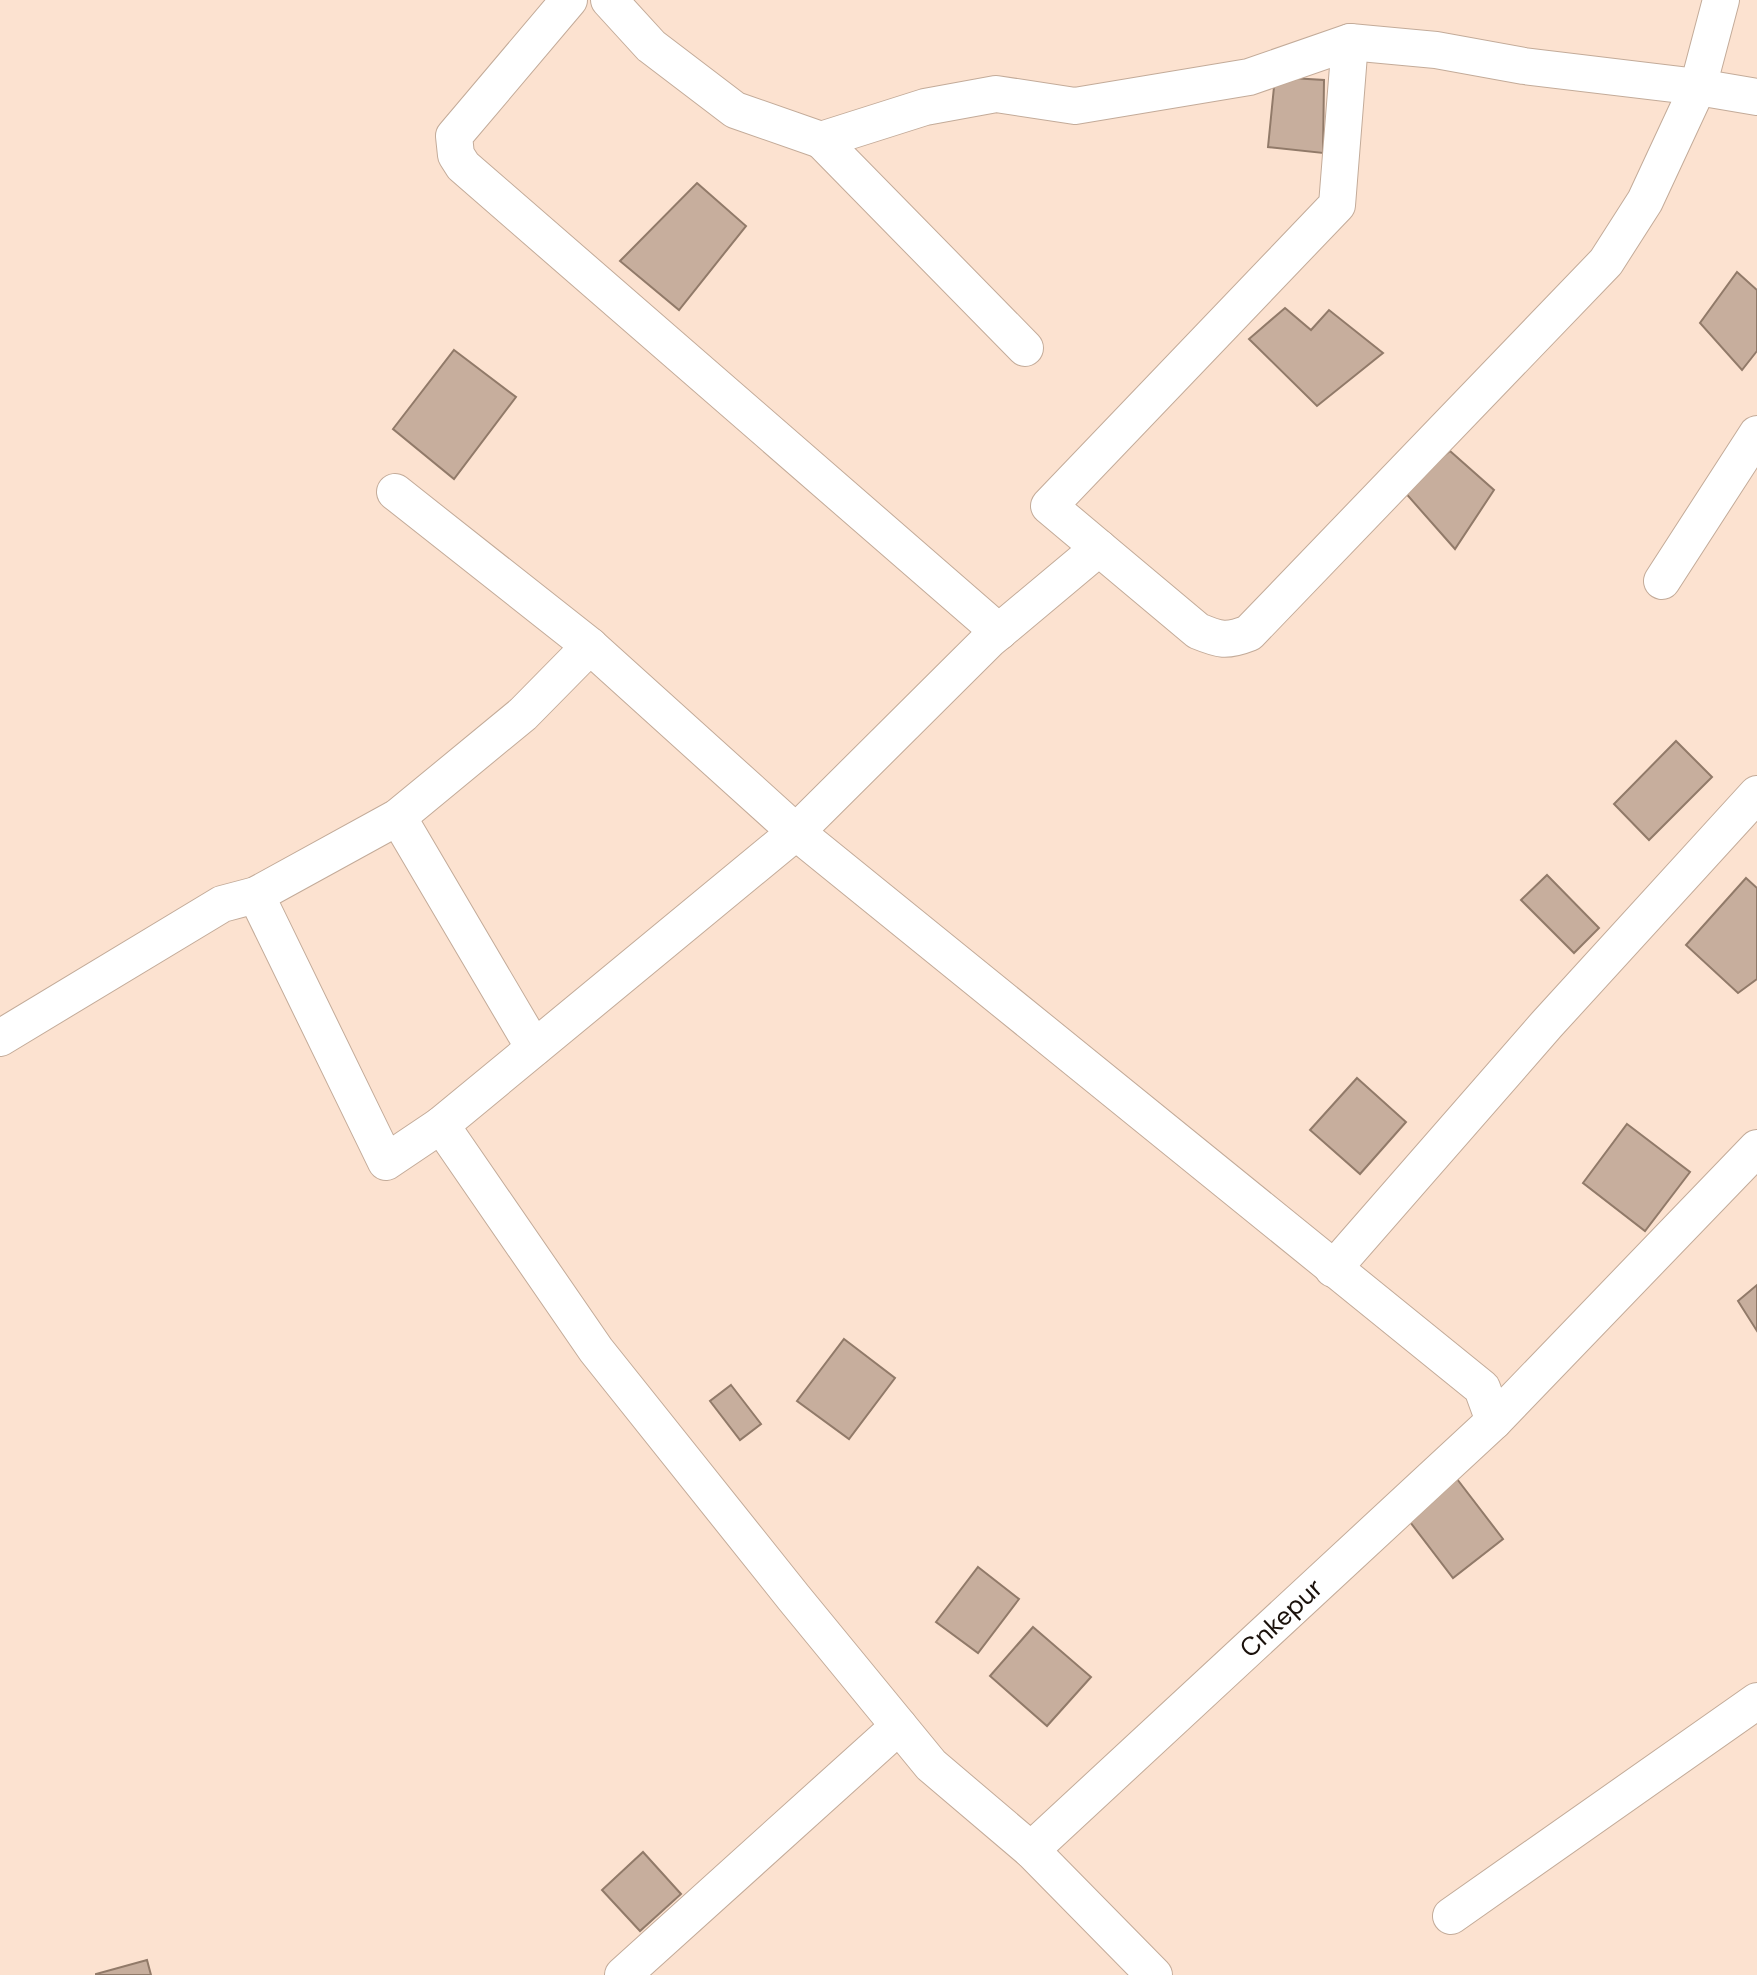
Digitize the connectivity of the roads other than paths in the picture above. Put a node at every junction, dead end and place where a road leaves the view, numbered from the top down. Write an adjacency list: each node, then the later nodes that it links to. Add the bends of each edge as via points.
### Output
1 (569, 0): 13 (street, via 454,136 463,166)
2 (609, 0): 7 (street, via 651,46 735,110)
3 (1721, 0): 5 (street)
4 (1350, 42): 5 (street); 7 (street, via 1249,77 1075,106 996,94 925,107); 11 (street, via 1337,205 1049,506)
5 (1698, 87): 6 (street); 11 (street, via 1645,201 1606,262 1249,633 1231,640 1198,631)
6 (1757, 97)
7 (821, 140): 8 (street)
8 (1025, 348)
9 (1757, 434): 12 (street)
10 (395, 492): 14 (street)
11 (1099, 548): 13 (street)
12 (1662, 581)
13 (999, 632): 17 (street)
14 (590, 646): 16 (street, via 523,714); 17 (street)
15 (1757, 794): 23 (street)
16 (398, 817): 18 (street); 20 (street)
17 (796, 832): 20 (street); 23 (street)
18 (256, 895): 19 (street, via 222,904); 21 (street, via 386,1162)
19 (0, 1038)
20 (534, 1048): 21 (street)
21 (441, 1125): 26 (street, via 596,1350)
22 (1757, 1148): 24 (street, Cnkepur)
23 (1333, 1269): 24 (street, via 1482,1388)
24 (1494, 1421): 27 (street, Cnkepur)
25 (1757, 1701): 28 (street)
26 (899, 1726): 27 (street, via 931,1765); 29 (street)
27 (1031, 1850): 30 (street)
28 (1451, 1916)
29 (623, 1975)
30 (1154, 1975)

